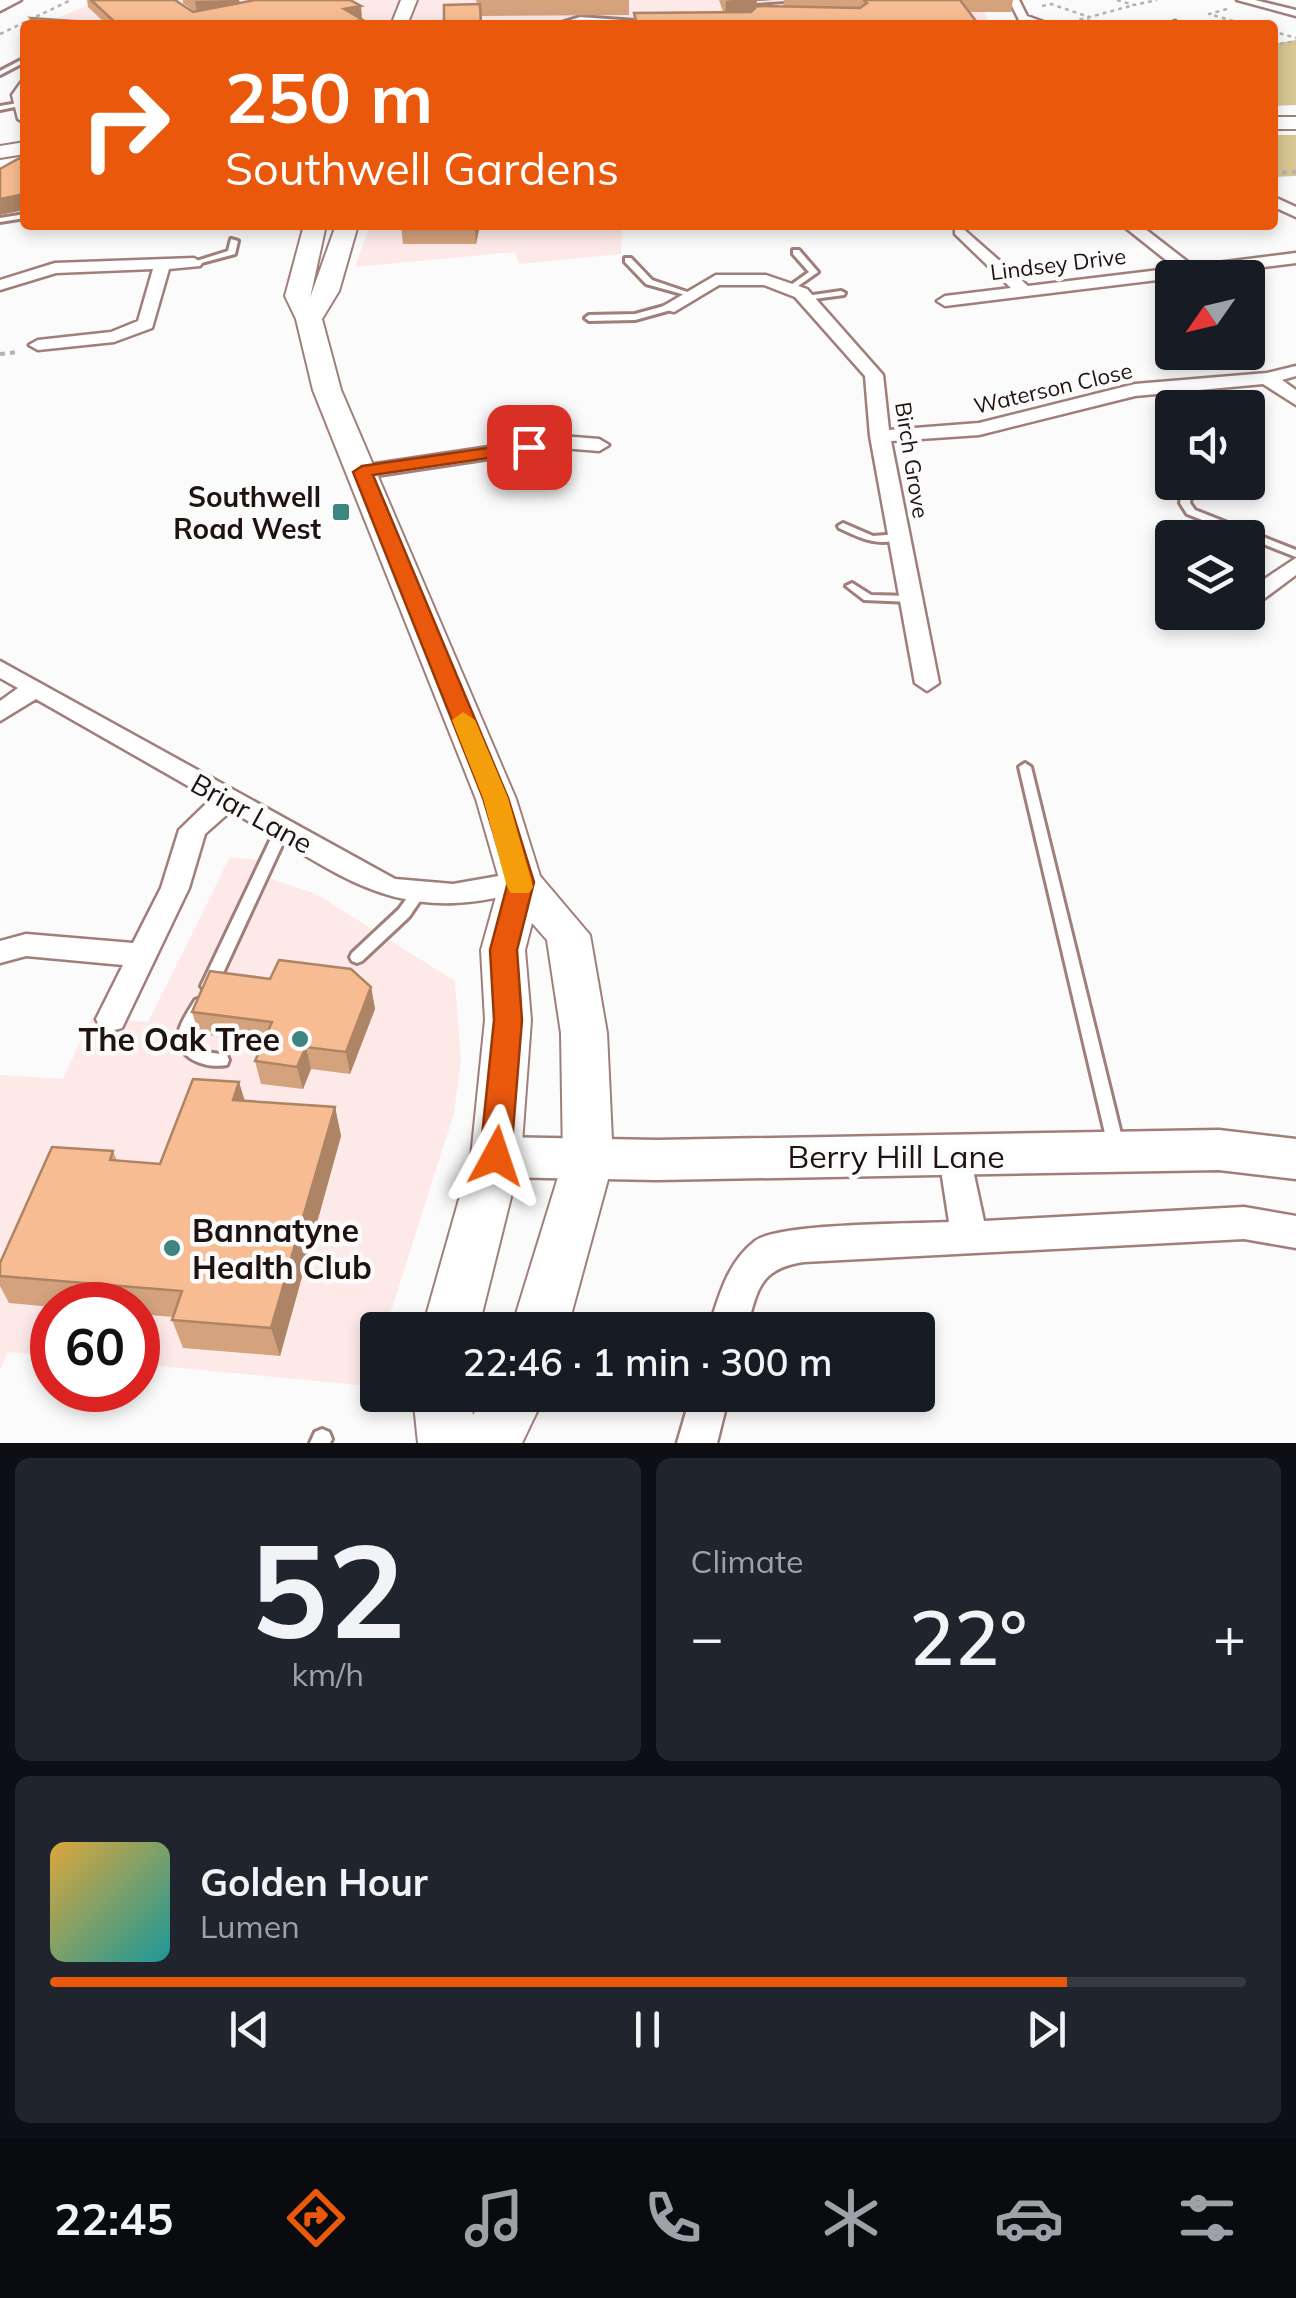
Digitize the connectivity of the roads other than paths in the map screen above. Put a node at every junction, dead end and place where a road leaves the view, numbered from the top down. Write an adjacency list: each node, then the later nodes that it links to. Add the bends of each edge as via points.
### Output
1 (13, 0): 5 (street)
2 (819, 0): 7 (lane, via 759,6)
3 (1014, 0): 12 (street)
4 (1241, 3): 6 (street)
5 (0, 6)
6 (1296, 14)
7 (762, 16): 8 (lane); 9 (lane)
8 (777, 16)
9 (747, 17)
10 (576, 20): 11 (lane)
11 (618, 20)
12 (1030, 20)
13 (314, 230): 34 (main road, via 296,296)
14 (346, 230): 34 (main road, via 328,291)
15 (1136, 230): 21 (street)
16 (960, 231): 27 (street)
17 (234, 241): 22 (lane, via 232,252)
18 (796, 252): 29 (lane, via 814,272)
19 (1296, 258): 23 (street, Lindsey Drive)
20 (628, 260): 28 (lane, via 649,282)
21 (1175, 260)
22 (194, 262): 24 (street)
23 (1265, 262)
24 (162, 264): 26 (street, via 56,268); 35 (street, via 146,324 61,348)
25 (1155, 276): 27 (street, Lindsey Drive)
26 (0, 284)
27 (1024, 291): 31 (street, Lindsey Drive)
28 (689, 294): 29 (street, via 716,280 766,280); 32 (street)
29 (798, 294): 30 (lane); 39 (street, Birch Grove, via 874,375)
30 (841, 294)
31 (945, 301)
32 (668, 308): 33 (lane, via 647,316)
33 (590, 318)
34 (310, 319): 41 (main road, via 327,390)
35 (38, 345)
36 (1296, 371): 37 (street, Waterson Close)
37 (1267, 378): 38 (street); 39 (street, Waterson Close, via 1135,390 979,430)
38 (1296, 399)
39 (880, 436): 44 (street, Birch Grove)
40 (599, 445): 41 (street, via 562,442)
41 (362, 472): 57 (main road, via 496,798)
42 (1185, 500): 45 (lane, via 1192,512)
43 (843, 526): 44 (lane, via 871,539)
44 (899, 537): 49 (street, Birch Grove)
45 (1296, 554)
46 (1296, 565): 48 (street)
47 (852, 586): 49 (lane, via 868,598)
48 (1265, 587)
49 (911, 599): 51 (street, Birch Grove)
50 (0, 668): 52 (street, Briar Lane)
51 (927, 682)
52 (35, 688): 53 (street); 55 (street, Briar Lane)
53 (0, 714)
54 (1025, 767): 64 (lane)
55 (226, 799): 56 (street, Briar Lane); 60 (street, via 193,830)
56 (284, 828): 58 (street, Briar Lane, via 384,886); 63 (lane, via 187,1031 189,1048)
57 (521, 882): 58 (street, Briar Lane); 65 (main road, via 504,950 508,1020); 68 (main road, via 568,935 584,1033)
58 (417, 895): 61 (lane)
59 (0, 952): 60 (street, via 26,945)
60 (141, 954): 62 (street)
61 (358, 957)
62 (111, 1020)
63 (222, 1060)
64 (1118, 1153): 66 (street, Berry Hill Lane); 67 (street, Berry Hill Lane, via 1219,1150)
65 (496, 1156): 68 (street, Berry Hill Lane); 71 (main road)
66 (956, 1157): 68 (street, Berry Hill Lane); 70 (street)
67 (1296, 1160)
68 (588, 1161): 72 (main road)
69 (1296, 1232): 70 (street, via 1244,1222)
70 (969, 1238): 73 (street, via 769,1251 743,1279)
71 (455, 1312)
72 (543, 1312)
73 (732, 1312)
74 (444, 1412): 77 (main road)
75 (507, 1412): 78 (main road)
76 (705, 1412): 79 (street)
77 (447, 1443)
78 (490, 1443)
79 (697, 1443)

